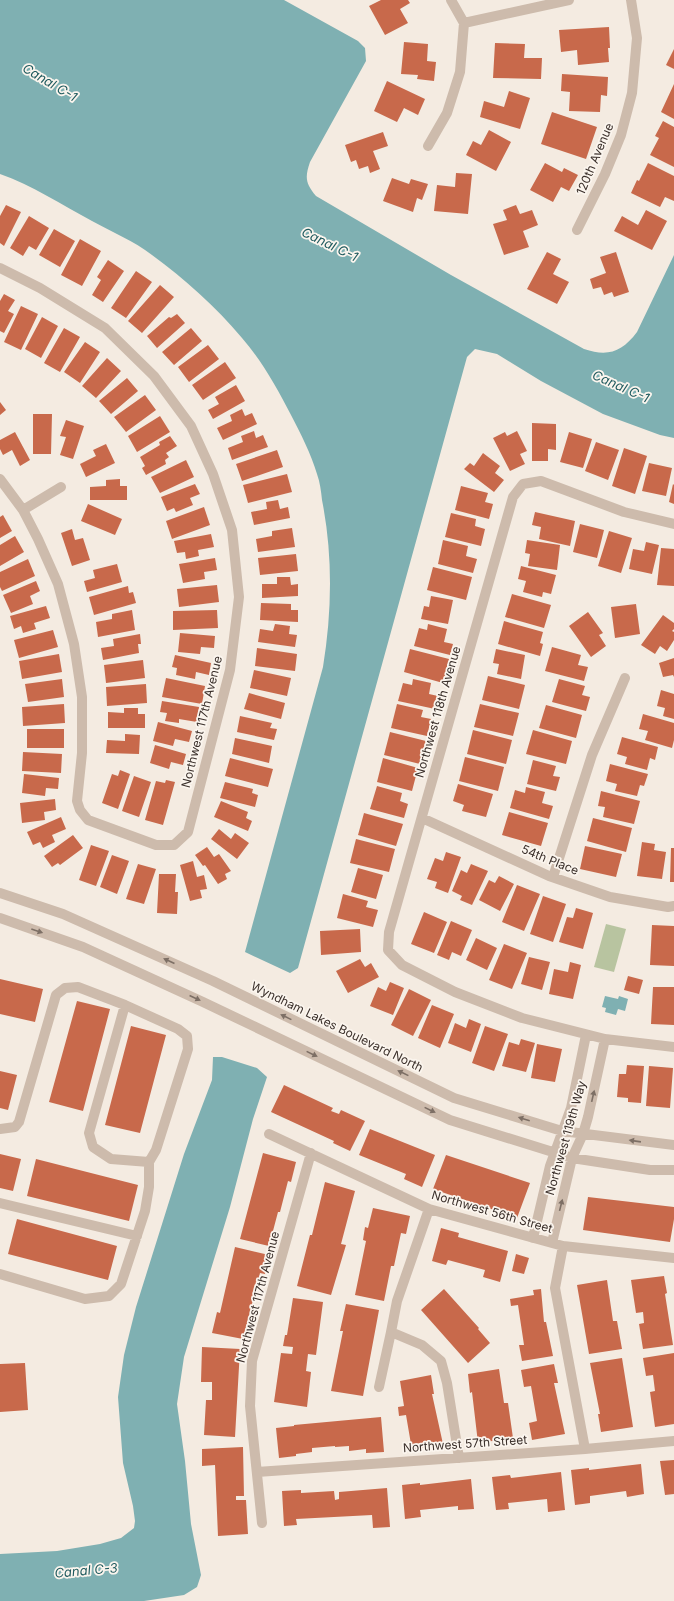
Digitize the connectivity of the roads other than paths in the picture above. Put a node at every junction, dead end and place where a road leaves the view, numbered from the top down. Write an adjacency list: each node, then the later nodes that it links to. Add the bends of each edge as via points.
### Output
1 (451, 0): 4 (street)
2 (569, 0): 4 (street)
3 (631, 0): 6 (street, 120th Avenue, via 636,38 632,93 621,135)
4 (464, 23): 5 (street, via 460,72 447,113)
5 (428, 146)
6 (577, 230)
7 (0, 268): 10 (street, Northwest 117th Avenue, via 40,288 105,328 154,376 191,426 213,474 232,530 239,597 230,670 188,832 174,845 156,845 88,820 80,810 77,801 82,753 82,697 74,644 58,584)
8 (0, 479): 10 (street)
9 (61, 486): 10 (street)
10 (23, 510)
11 (674, 524): 13 (street, Northwest 118th Avenue, via 624,512 541,481 522,484 513,497 509,510)
12 (625, 678): 14 (street, via 592,755)
13 (422, 818): 14 (street, 54th Place); 19 (street, Northwest 118th Avenue, via 389,932 388,950 402,965 455,992 522,1018)
14 (553, 877): 16 (street, 54th Place, via 610,897)
15 (0, 893): 23 (street, Wyndham Lakes Boulevard North, one-way to 15, via 454,1098 213,981 63,914)
16 (674, 906)
17 (0, 918): 27 (street, one-way to 27, via 83,947 450,1120)
18 (125, 1005): 22 (street, via 78,987 65,988 56,995 19,1122 15,1127); 30 (street, via 178,1029 187,1036 188,1049 156,1150); 30 (street, via 89,1133 93,1147 110,1159)
19 (586, 1035): 20 (street); 23 (street, Northwest 119th Way, via 571,1108)
20 (605, 1039): 21 (street); 25 (street, Northwest 119th Way, one-way to 20)
21 (674, 1047)
22 (0, 1129)
23 (562, 1130): 25 (street, Wyndham Lakes Boulevard North); 27 (street, Northwest 119th Way)
24 (269, 1134): 28 (street, Northwest 56th Street)
25 (583, 1134): 26 (street, Wyndham Lakes Boulevard North, one-way to 25); 29 (street, Northwest 119th Way)
26 (674, 1146)
27 (555, 1152): 29 (street); 35 (street, Northwest 119th Way)
28 (311, 1153): 33 (street, Northwest 56th Street); 45 (street, Northwest 117th Avenue, via 252,1361 250,1406)
29 (572, 1158): 31 (street, via 650,1170); 36 (street, Northwest 119th Way, one-way to 29)
30 (149, 1162): 34 (street, via 149,1187)
31 (674, 1170)
32 (0, 1203): 34 (street)
33 (430, 1209): 35 (street, Northwest 56th Street); 40 (street, via 397,1301)
34 (137, 1236): 39 (street, via 121,1284 108,1296 86,1299)
35 (533, 1238): 36 (street, Northwest 56th Street)
36 (552, 1243): 37 (street, Northwest 56th Street)
37 (563, 1246): 38 (street, Northwest 56th Street); 43 (street, via 555,1288)
38 (674, 1258)
39 (0, 1274)
40 (391, 1332): 41 (street); 44 (street, via 422,1345 441,1361 447,1382)
41 (379, 1387)
42 (674, 1441): 43 (street, Northwest 57th Street)
43 (585, 1449): 44 (street, Northwest 57th Street)
44 (459, 1458): 45 (street, Northwest 57th Street)
45 (257, 1472): 46 (street, Northwest 117th Avenue)
46 (262, 1523)

